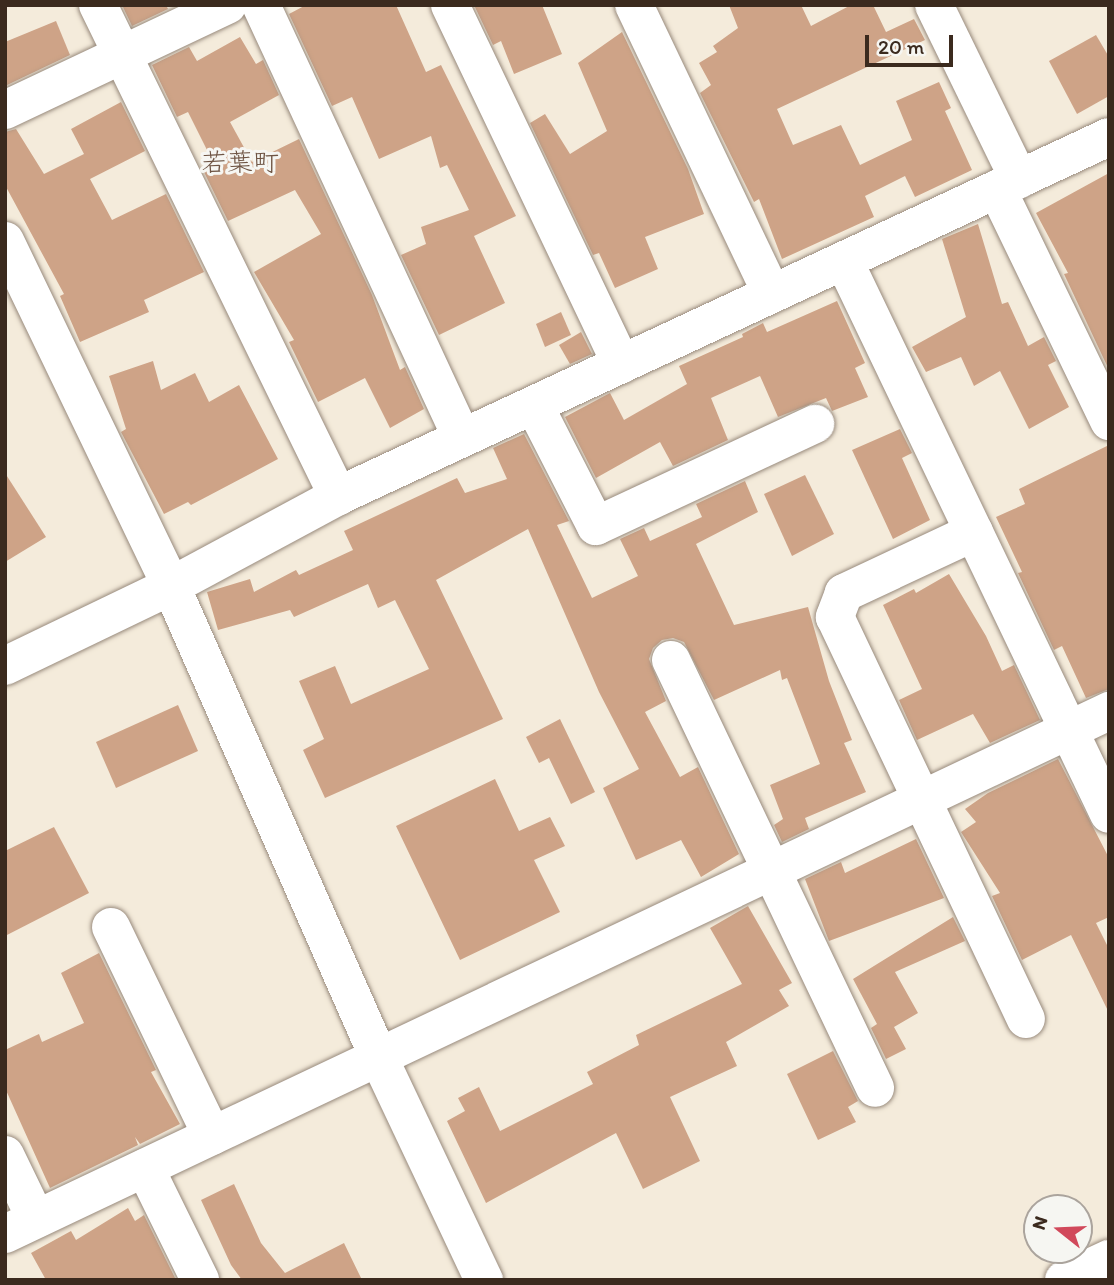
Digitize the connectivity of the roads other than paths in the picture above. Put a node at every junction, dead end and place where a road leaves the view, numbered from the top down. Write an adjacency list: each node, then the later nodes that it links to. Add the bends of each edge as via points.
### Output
1 (98, 5): 7 (street)
2 (227, 5): 7 (street)
3 (261, 5): 18 (street)
4 (450, 5): 14 (street)
5 (634, 5): 13 (street)
6 (934, 5): 10 (street)
7 (122, 55): 8 (street); 19 (street)
8 (5, 110)
9 (1109, 137): 10 (street)
10 (1008, 184): 12 (street); 16 (street)
11 (5, 241): 21 (street)
12 (844, 261): 13 (street); 20 (street)
13 (772, 294): 14 (street)
14 (621, 364): 15 (street)
15 (534, 405): 17 (street, via 596,526); 18 (street)
16 (1109, 421)
17 (815, 424)
18 (462, 438): 19 (street)
19 (338, 496): 21 (street)
20 (974, 533): 25 (street); 26 (street, via 844,593 835,617)
21 (171, 586): 23 (street); 31 (street)
22 (671, 660): 28 (street)
23 (5, 666)
24 (1109, 711): 25 (street)
25 (1069, 730): 26 (street); 27 (street)
26 (922, 800): 28 (street); 30 (street)
27 (1109, 814)
28 (771, 871): 31 (street); 32 (street)
29 (111, 927): 33 (street)
30 (1026, 1019)
31 (379, 1058): 33 (street); 39 (street)
32 (874, 1088)
33 (212, 1136): 35 (street)
34 (5, 1154): 36 (street)
35 (145, 1168): 36 (street); 38 (street)
36 (21, 1226)
37 (1109, 1259): 40 (street)
38 (200, 1280)
39 (484, 1280)
40 (1064, 1280)

